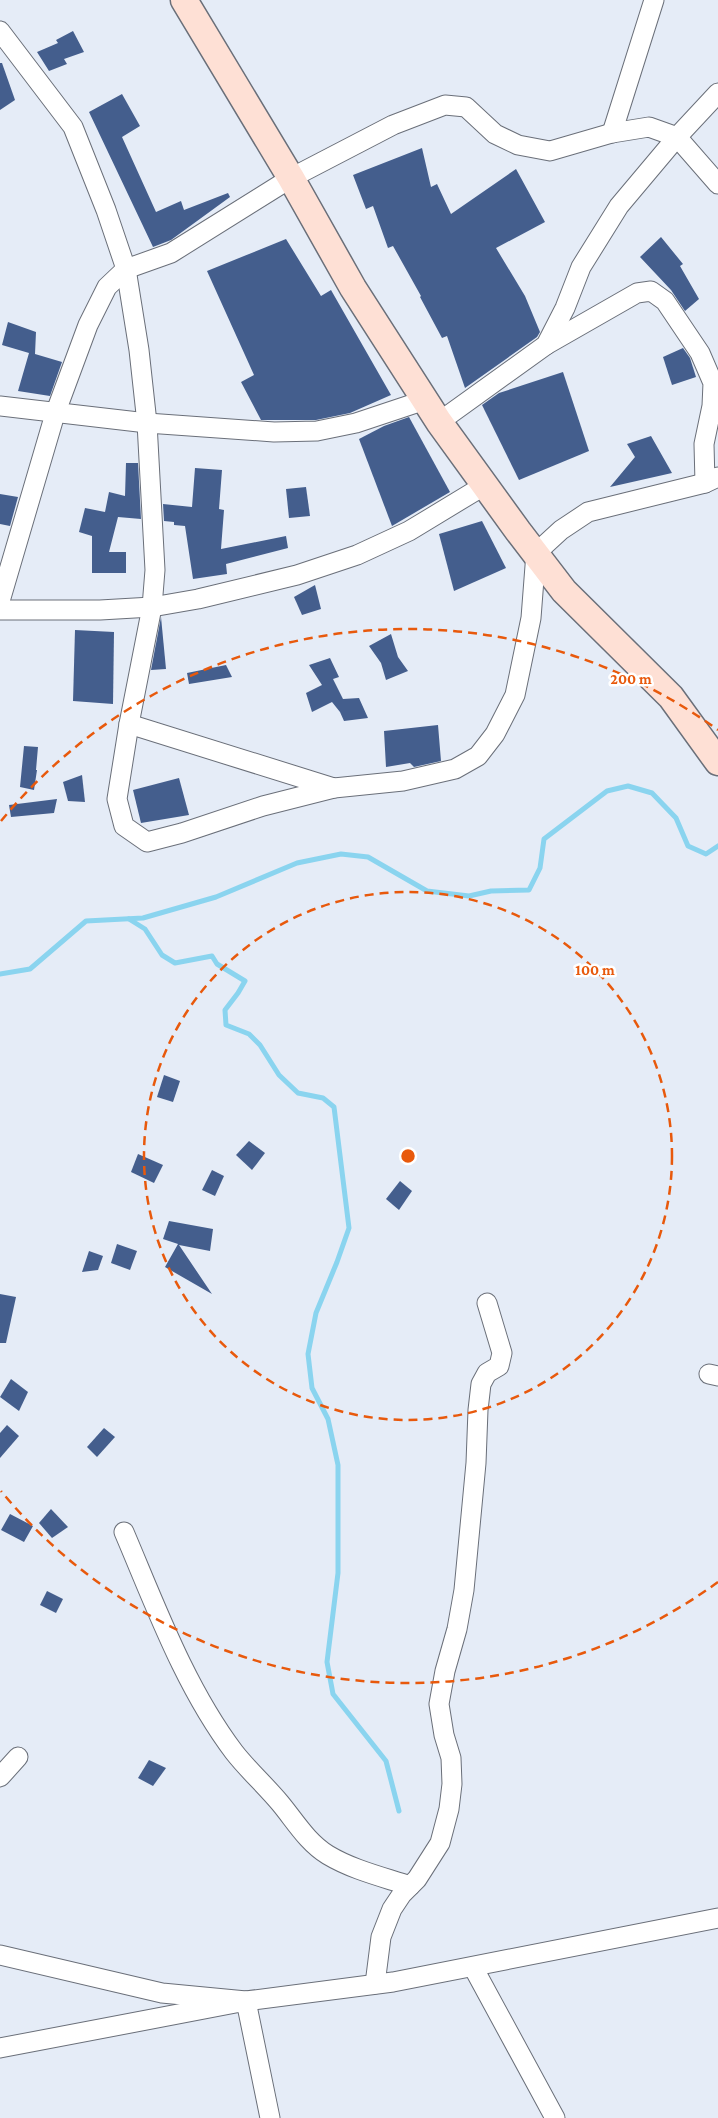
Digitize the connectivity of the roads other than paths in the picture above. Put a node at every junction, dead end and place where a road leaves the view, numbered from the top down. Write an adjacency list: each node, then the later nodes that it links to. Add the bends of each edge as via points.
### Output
1 (184, 0): 7 (street)
2 (654, 0): 5 (street)
3 (0, 32): 9 (street, via 73,126)
4 (718, 93): 6 (street)
5 (612, 133): 6 (street, via 649,127); 7 (street, via 550,151 518,145 495,134 466,107 445,105 393,125)
6 (677, 137): 8 (street); 10 (street, via 619,206 581,268)
7 (291, 178): 9 (street, via 171,253); 11 (street, via 353,288)
8 (718, 184)
9 (126, 269): 13 (street, via 107,287 88,326); 15 (street)
10 (546, 345): 14 (street); 16 (street, via 637,293 651,291 665,301 700,353 713,383 704,444)
11 (425, 400): 14 (street); 15 (street, via 356,423 317,431 274,432)
12 (0, 406): 13 (street)
13 (55, 414): 15 (street); 19 (street)
14 (439, 422): 17 (street)
15 (147, 423): 20 (street, via 155,570)
16 (712, 480): 18 (street, via 588,512 560,530)
17 (485, 485): 18 (street); 20 (street, via 409,531 357,555 297,575)
18 (536, 553): 23 (street, via 564,591 672,697); 24 (street, via 531,618 514,695 495,734 478,756 455,769 403,781)
19 (0, 601)
20 (152, 607): 21 (street); 22 (street)
21 (0, 610)
22 (129, 724): 24 (street); 24 (street, via 117,799 124,826 147,842)
23 (718, 762)
24 (334, 788)
25 (487, 1303): 29 (street, via 502,1352 500,1366 487,1373 481,1384 464,1590 439,1704 451,1758 449,1809 440,1843)
26 (124, 1532): 29 (street, via 173,1646 210,1717 235,1753 280,1802 311,1843 329,1856)
27 (18, 1757): 28 (street)
28 (0, 1777)
29 (410, 1886): 33 (street, via 392,1909 380,1938)
30 (718, 1918): 32 (street)
31 (0, 1954): 34 (street, via 162,1993)
32 (473, 1967): 33 (street); 37 (street)
33 (375, 1984): 34 (street)
34 (246, 2001): 35 (street); 36 (street)
35 (0, 2048)
36 (270, 2118)
37 (554, 2118)

